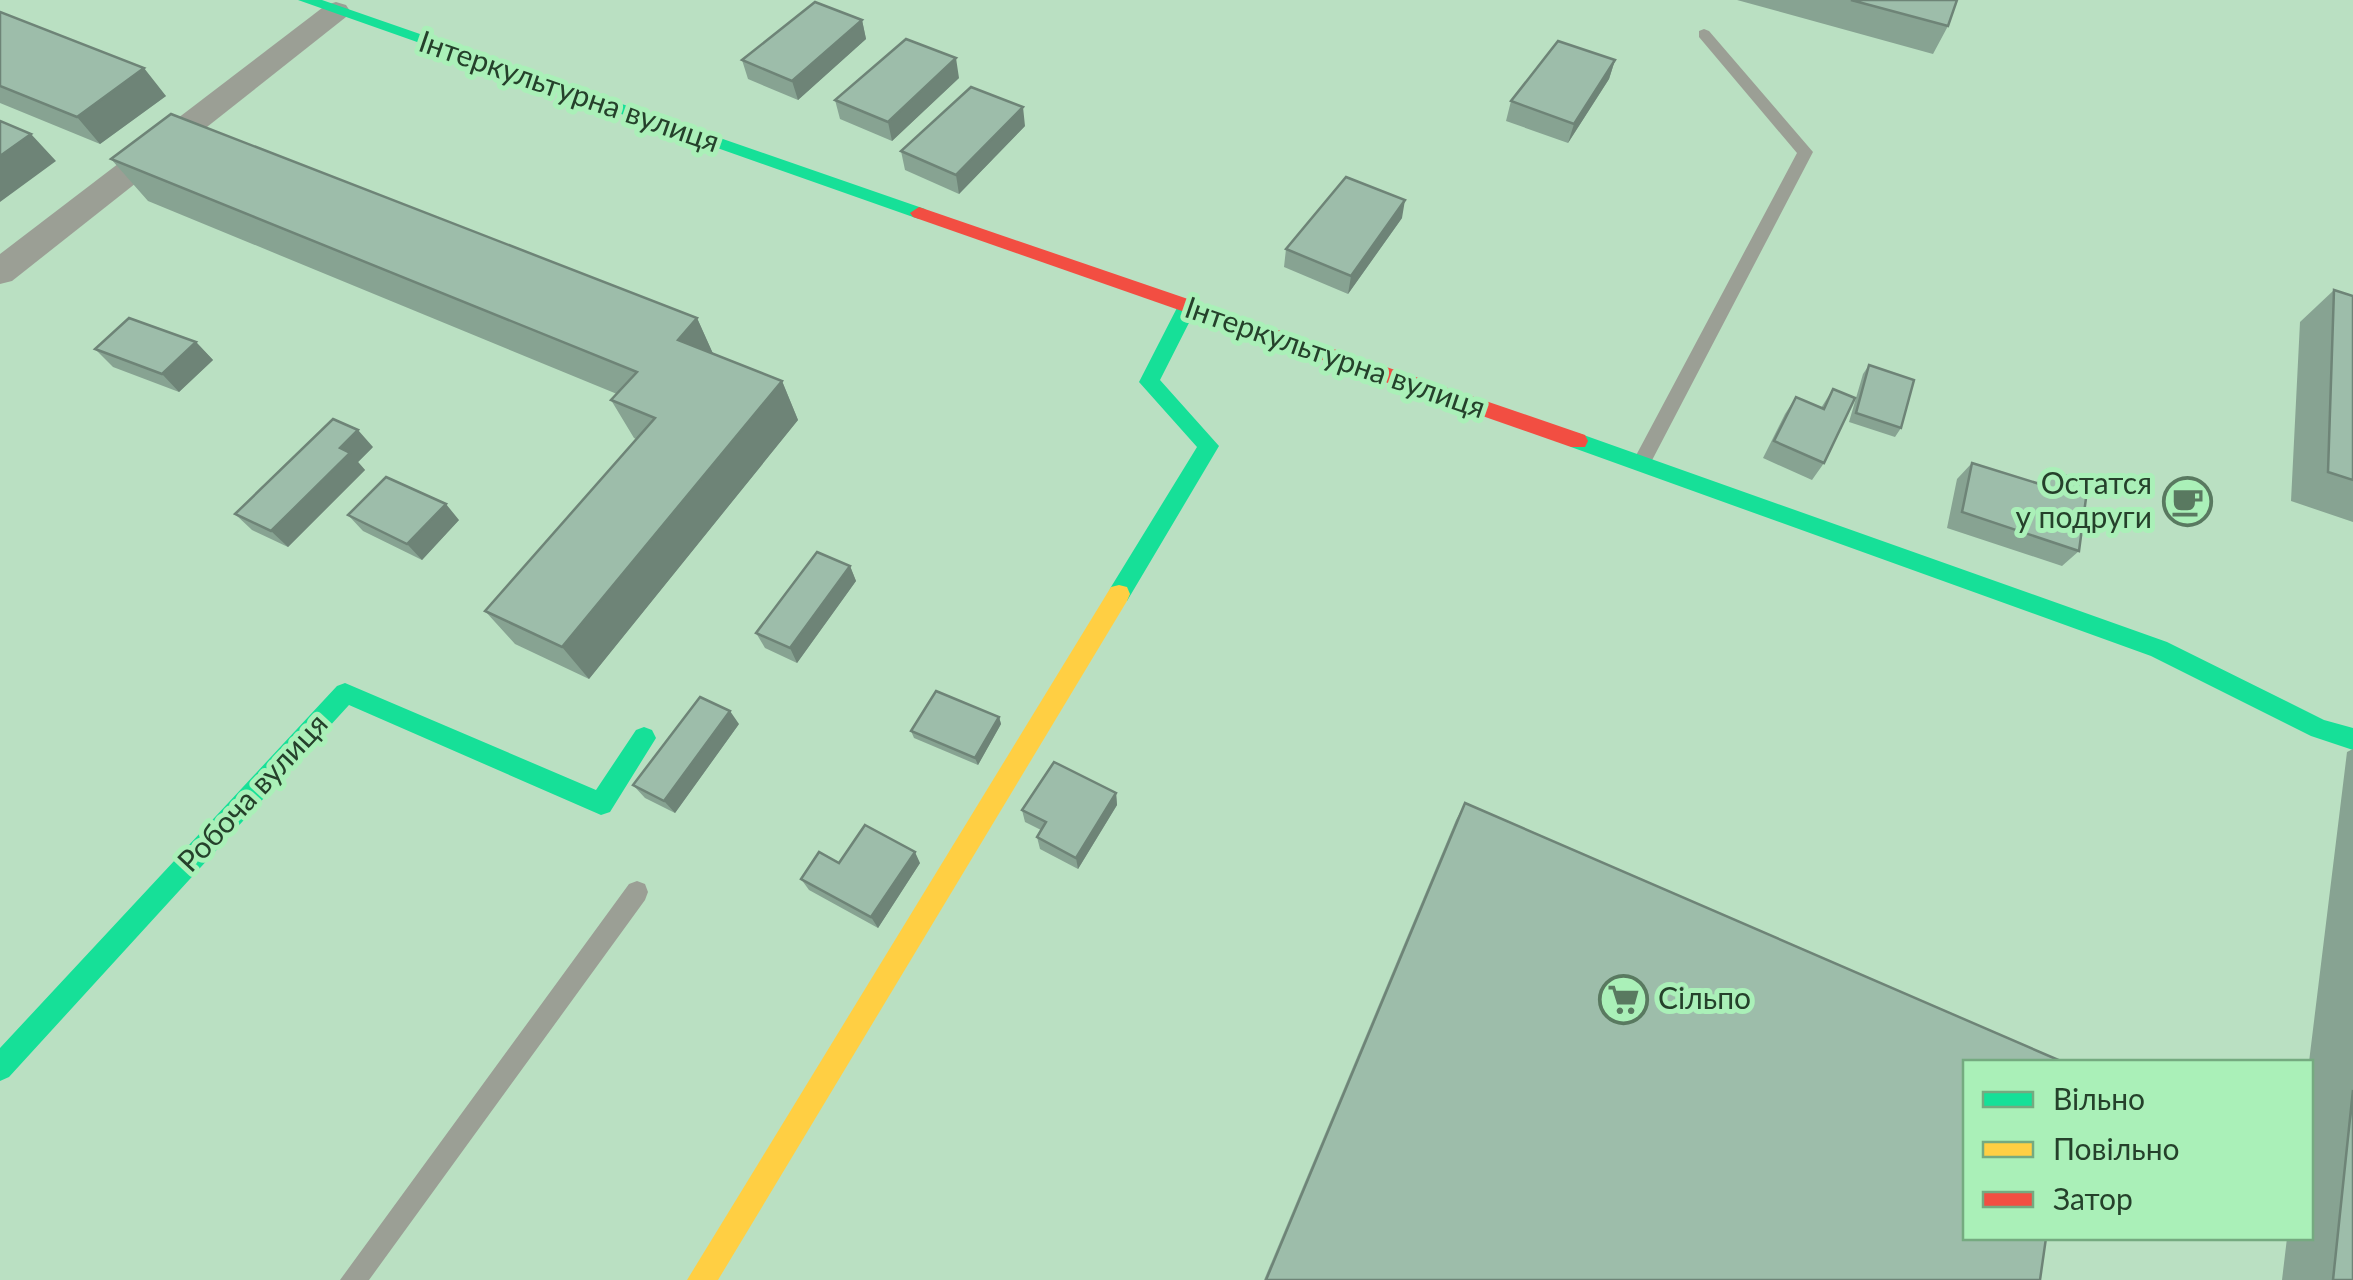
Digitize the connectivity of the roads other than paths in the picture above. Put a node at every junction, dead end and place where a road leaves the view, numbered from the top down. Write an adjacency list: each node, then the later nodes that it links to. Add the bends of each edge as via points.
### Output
1 (321, 5): 3 (street); 4 (main road, Інтеркультурна вулиця)
2 (1704, 34): 5 (lane, via 1806,152)
3 (2, 267)
4 (1187, 307): 5 (main road, Інтеркультурна вулиця); 11 (main road, via 1148,382 1209,446)
5 (1642, 464): 7 (main road, Інтеркультурна вулиця, via 2160,649)
6 (644, 738): 9 (main road, Робоча вулиця, via 601,804 345,693)
7 (2353, 739)
8 (637, 892): 10 (lane)
9 (0, 1068)
10 (353, 1280)
11 (702, 1280)

